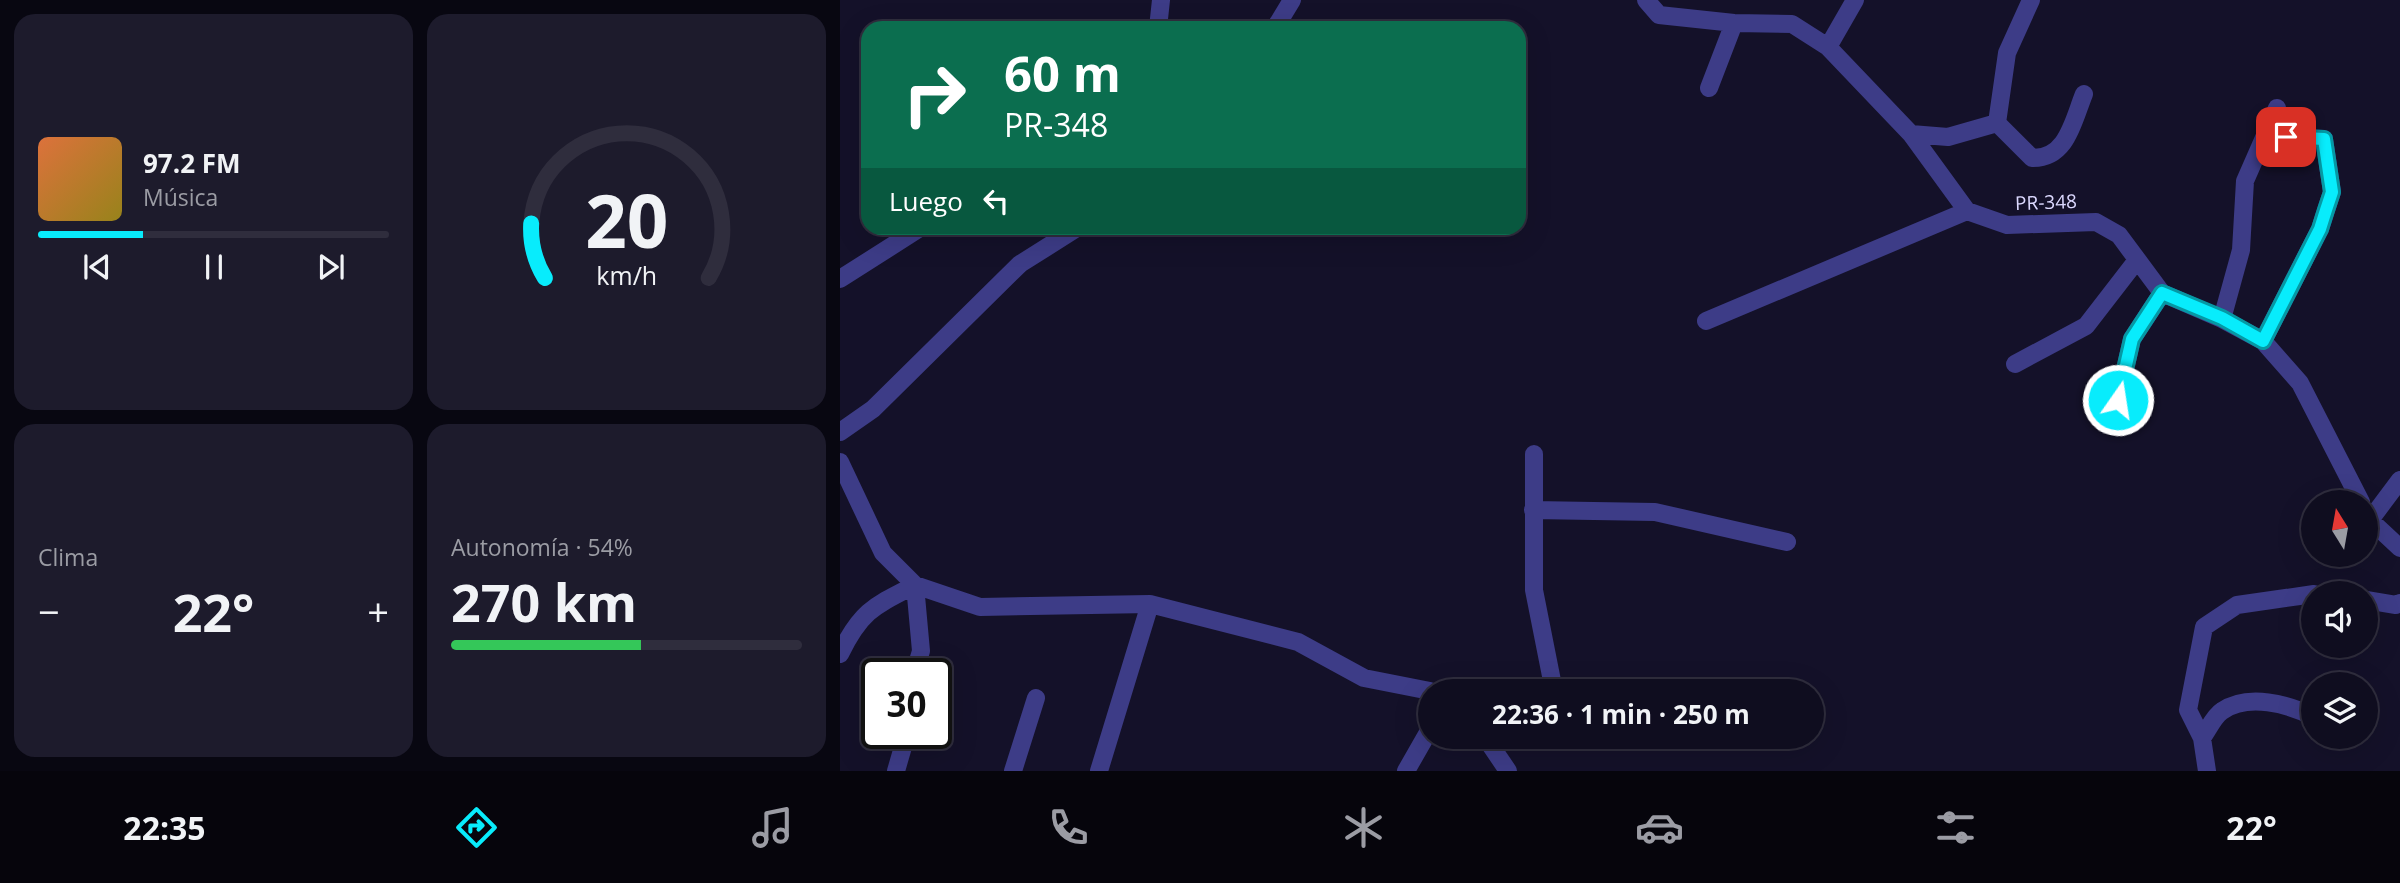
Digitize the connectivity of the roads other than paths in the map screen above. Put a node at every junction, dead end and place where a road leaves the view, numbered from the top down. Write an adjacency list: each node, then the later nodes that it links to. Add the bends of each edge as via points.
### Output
1 (1161, 0): 6 (street)
2 (1292, 0): 7 (street)
3 (1646, 0): 8 (street, via 1659,15)
4 (1855, 0): 9 (street)
5 (2031, 0): 13 (street, via 2007,53)
6 (1159, 21)
7 (1279, 21)
8 (1734, 23): 9 (street, via 1793,24); 10 (street)
9 (1828, 47): 14 (street)
10 (1709, 88)
11 (2084, 94): 13 (street, via 2063,145 2046,158 2032,158)
12 (2277, 108): 22 (street, via 2245,181 2241,250)
13 (1997, 124): 14 (street, via 1948,137)
14 (1911, 134): 16 (street)
15 (2286, 137): 24 (street, via 2324,139 2332,192 2320,229)
16 (1967, 211): 19 (street, PR-348 / PR-348, via 2007,225 2096,222 2119,235); 23 (street)
17 (909, 235): 20 (street)
18 (1066, 235): 27 (street, via 1020,264 873,409)
19 (2137, 260): 21 (street, PR-348 / PR-348); 25 (street, via 2086,326)
20 (840, 279)
21 (2162, 293): 22 (street); 26 (street, via 2132,339)
22 (2222, 318): 24 (street)
23 (1706, 321)
24 (2263, 341): 31 (street, via 2300,383)
25 (2015, 364)
26 (2118, 400)
27 (840, 432)
28 (1534, 454): 33 (street)
29 (840, 463): 37 (street, via 883,552)
30 (2400, 480): 32 (street)
31 (2355, 490)
32 (2378, 505)
33 (1533, 510): 35 (street, via 1656,512); 44 (street, via 1534,590)
34 (2378, 526): 36 (street)
35 (1787, 542)
36 (2400, 548)
37 (915, 585): 41 (street, via 980,607); 42 (street, via 875,606 853,628); 43 (street)
38 (2301, 596): 48 (street, via 2238,605 2204,627 2188,710)
39 (2378, 602): 40 (street)
40 (2400, 603)
41 (1150, 604): 45 (street, via 1298,642 1364,678); 54 (street)
42 (840, 654)
43 (919, 658)
44 (1552, 679)
45 (1418, 689)
46 (1036, 698): 53 (street)
47 (2301, 713): 48 (street, via 2248,700 2220,711)
48 (2202, 738): 57 (street)
49 (902, 749): 52 (street)
50 (1419, 749): 55 (street)
51 (1495, 749): 56 (street)
52 (895, 771)
53 (1013, 771)
54 (1098, 771)
55 (1406, 771)
56 (1508, 771)
57 (2207, 771)

